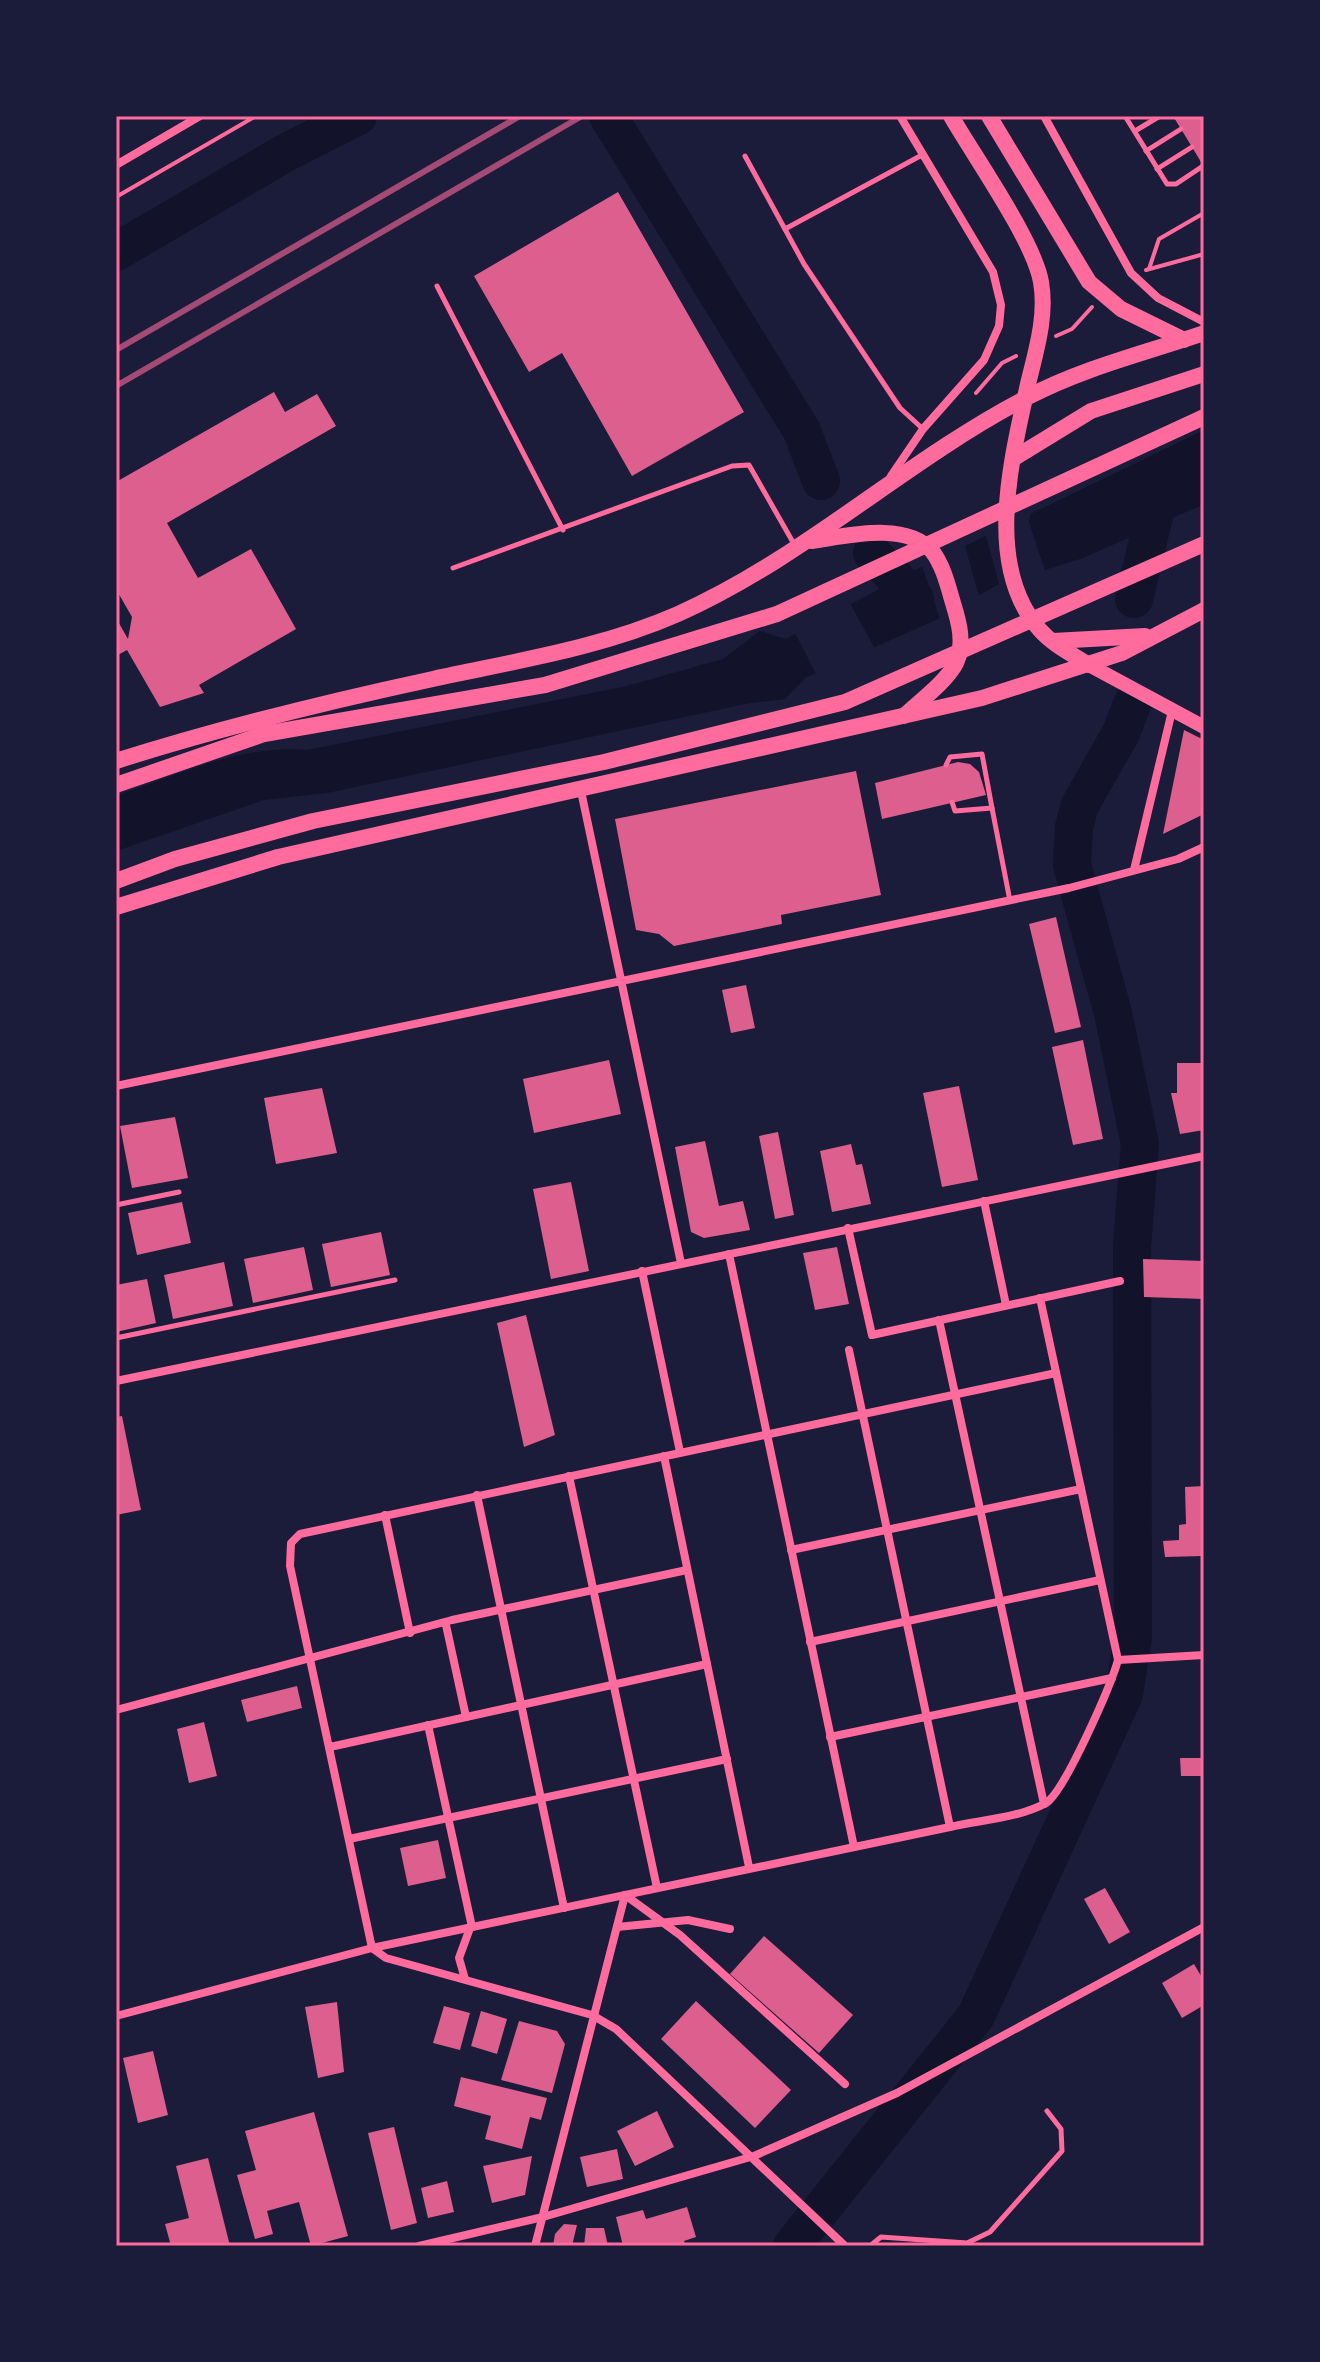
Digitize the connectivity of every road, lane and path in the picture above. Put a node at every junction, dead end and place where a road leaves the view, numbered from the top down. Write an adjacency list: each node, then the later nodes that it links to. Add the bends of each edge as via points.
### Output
1 (200, 116): 15 (street)
2 (256, 116): 18 (path)
3 (900, 116): 13 (street)
4 (951, 116): 29 (highway, via 1027,246 1041,280)
5 (989, 116): 25 (highway)
6 (1044, 116): 23 (street)
7 (1125, 116): 10 (lane)
8 (1160, 116): 10 (lane)
9 (1181, 129): 12 (lane)
10 (1135, 131): 12 (lane)
11 (1192, 147): 17 (lane)
12 (1146, 151): 17 (lane)
13 (923, 155): 20 (lane); 34 (street, via 993,272 1001,305 999,326 984,360)
14 (745, 156): 20 (lane)
15 (116, 165)
16 (1203, 166): 17 (lane, via 1167,184)
17 (1157, 169)
18 (116, 197)
19 (1204, 213): 22 (path, via 1159,239)
20 (785, 229): 34 (lane, via 900,408)
21 (1204, 254): 22 (path)
22 (1149, 269): 23 (path)
23 (1131, 273): 26 (street, via 1158,298)
24 (437, 286): 37 (lane)
25 (1102, 296): 28 (highway); 29 (path, via 1072,329)
26 (1204, 322)
27 (1204, 333): 28 (highway)
28 (1184, 340): 32 (highway, via 1072,376)
29 (1036, 346): 31 (path, via 1002,363); 32 (highway)
30 (1204, 374): 35 (highway, via 1091,411)
31 (973, 396)
32 (1025, 398): 35 (highway); 36 (highway)
33 (1204, 417): 50 (highway, via 777,614 545,685 264,734)
34 (923, 429): 36 (street)
35 (1016, 457): 43 (highway, via 1006,505 1008,563 1028,612)
36 (884, 486): 39 (highway)
37 (563, 530): 39 (lane, via 732,466 749,465); 40 (lane)
38 (1204, 544): 56 (highway, via 845,702 604,762 313,821)
39 (802, 545): 46 (highway, via 893,534 922,544 937,559 961,648 955,665); 48 (highway, via 677,614 614,637 310,706)
40 (453, 568)
41 (1204, 610): 42 (highway)
42 (1164, 633): 43 (highway); 44 (highway)
43 (1051, 641): 44 (highway)
44 (1089, 665): 45 (main road); 46 (highway)
45 (1172, 711): 47 (main road); 55 (street)
46 (903, 718): 51 (highway)
47 (1204, 727)
48 (116, 761)
49 (946, 765): 53 (lane, via 950,757 982,754)
50 (116, 785)
51 (581, 791): 58 (highway, via 278,857); 59 (street)
52 (952, 802): 53 (lane, via 955,811)
53 (992, 808): 57 (lane)
54 (1204, 847): 55 (street)
55 (1134, 870): 57 (street)
56 (116, 881)
57 (1010, 901): 59 (street)
58 (116, 907)
59 (624, 981): 60 (street); 67 (street)
60 (116, 1086)
61 (1204, 1156): 63 (street)
62 (179, 1192): 64 (lane)
63 (984, 1201): 65 (street); 72 (street)
64 (116, 1205)
65 (848, 1228): 66 (street); 73 (street, via 872,1335)
66 (729, 1254): 67 (street); 80 (street)
67 (681, 1263): 68 (street)
68 (642, 1271): 77 (street); 81 (street)
69 (395, 1280): 74 (lane)
70 (1120, 1281): 71 (street)
71 (1040, 1298): 72 (street); 76 (street)
72 (1006, 1305): 73 (street)
73 (939, 1320): 78 (street)
74 (116, 1338)
75 (849, 1350): 79 (street)
76 (1056, 1373): 78 (street); 84 (street)
77 (116, 1381)
78 (955, 1394): 79 (street); 86 (street)
79 (863, 1414): 80 (street); 88 (street)
80 (767, 1434): 81 (street); 89 (street)
81 (680, 1452): 82 (street)
82 (664, 1456): 83 (street); 90 (street)
83 (569, 1476): 85 (street); 92 (street)
84 (1081, 1489): 86 (street); 91 (street)
85 (477, 1495): 87 (street); 94 (street)
86 (980, 1510): 88 (street); 93 (street)
87 (385, 1515): 97 (street); 100 (street, via 300,1534 291,1543 290,1566)
88 (887, 1530): 89 (street); 95 (street)
89 (791, 1550): 98 (street)
90 (687, 1570): 92 (street); 102 (street)
91 (1100, 1580): 93 (street); 101 (street)
92 (593, 1590): 94 (street); 104 (street)
93 (1000, 1602): 95 (street); 105 (street)
94 (501, 1610): 96 (street); 106 (street)
95 (906, 1622): 98 (street); 109 (street)
96 (446, 1625): 97 (street); 108 (street)
97 (410, 1633): 100 (street)
98 (810, 1642): 111 (street)
99 (1204, 1655): 101 (street)
100 (310, 1657): 107 (street); 112 (street)
101 (1126, 1659): 103 (street)
102 (707, 1664): 104 (street); 113 (street)
103 (1112, 1678): 105 (street); 116 (street, via 1061,1784)
104 (613, 1684): 106 (street); 114 (street)
105 (1021, 1698): 109 (street); 116 (street)
106 (521, 1705): 108 (street); 115 (street)
107 (116, 1710)
108 (466, 1717): 110 (street)
109 (927, 1717): 111 (street); 118 (street)
110 (428, 1725): 112 (street); 117 (street)
111 (830, 1737): 120 (street)
112 (330, 1747): 119 (street)
113 (727, 1759): 114 (street); 121 (street)
114 (633, 1778): 115 (street); 122 (street)
115 (541, 1798): 117 (street); 124 (street)
116 (1044, 1804): 118 (street)
117 (449, 1818): 119 (street); 128 (street)
118 (950, 1827): 120 (street)
119 (349, 1839): 130 (street)
120 (854, 1847): 121 (street)
121 (749, 1867): 122 (street)
122 (657, 1888): 123 (street)
123 (625, 1895): 124 (street); 125 (street); 126 (street)
124 (564, 1908): 128 (street)
125 (662, 1922): 126 (street); 129 (street, via 700,1921); 134 (street)
126 (617, 1927): 132 (street)
127 (1204, 1927): 136 (street, via 954,2064)
128 (471, 1928): 130 (street); 131 (street, via 459,1958)
129 (730, 1929)
130 (372, 1948): 131 (street, via 386,1958); 133 (street)
131 (465, 1979): 132 (street)
132 (592, 2015): 136 (street, via 616,2029); 137 (street)
133 (116, 2016)
134 (845, 2084)
135 (1047, 2111): 141 (lane, via 1061,2129 1062,2151 990,2232 967,2243 881,2237)
136 (754, 2156): 137 (street); 140 (street)
137 (543, 2217): 138 (street); 139 (street)
138 (419, 2246)
139 (535, 2246)
140 (845, 2246)
141 (870, 2246)

